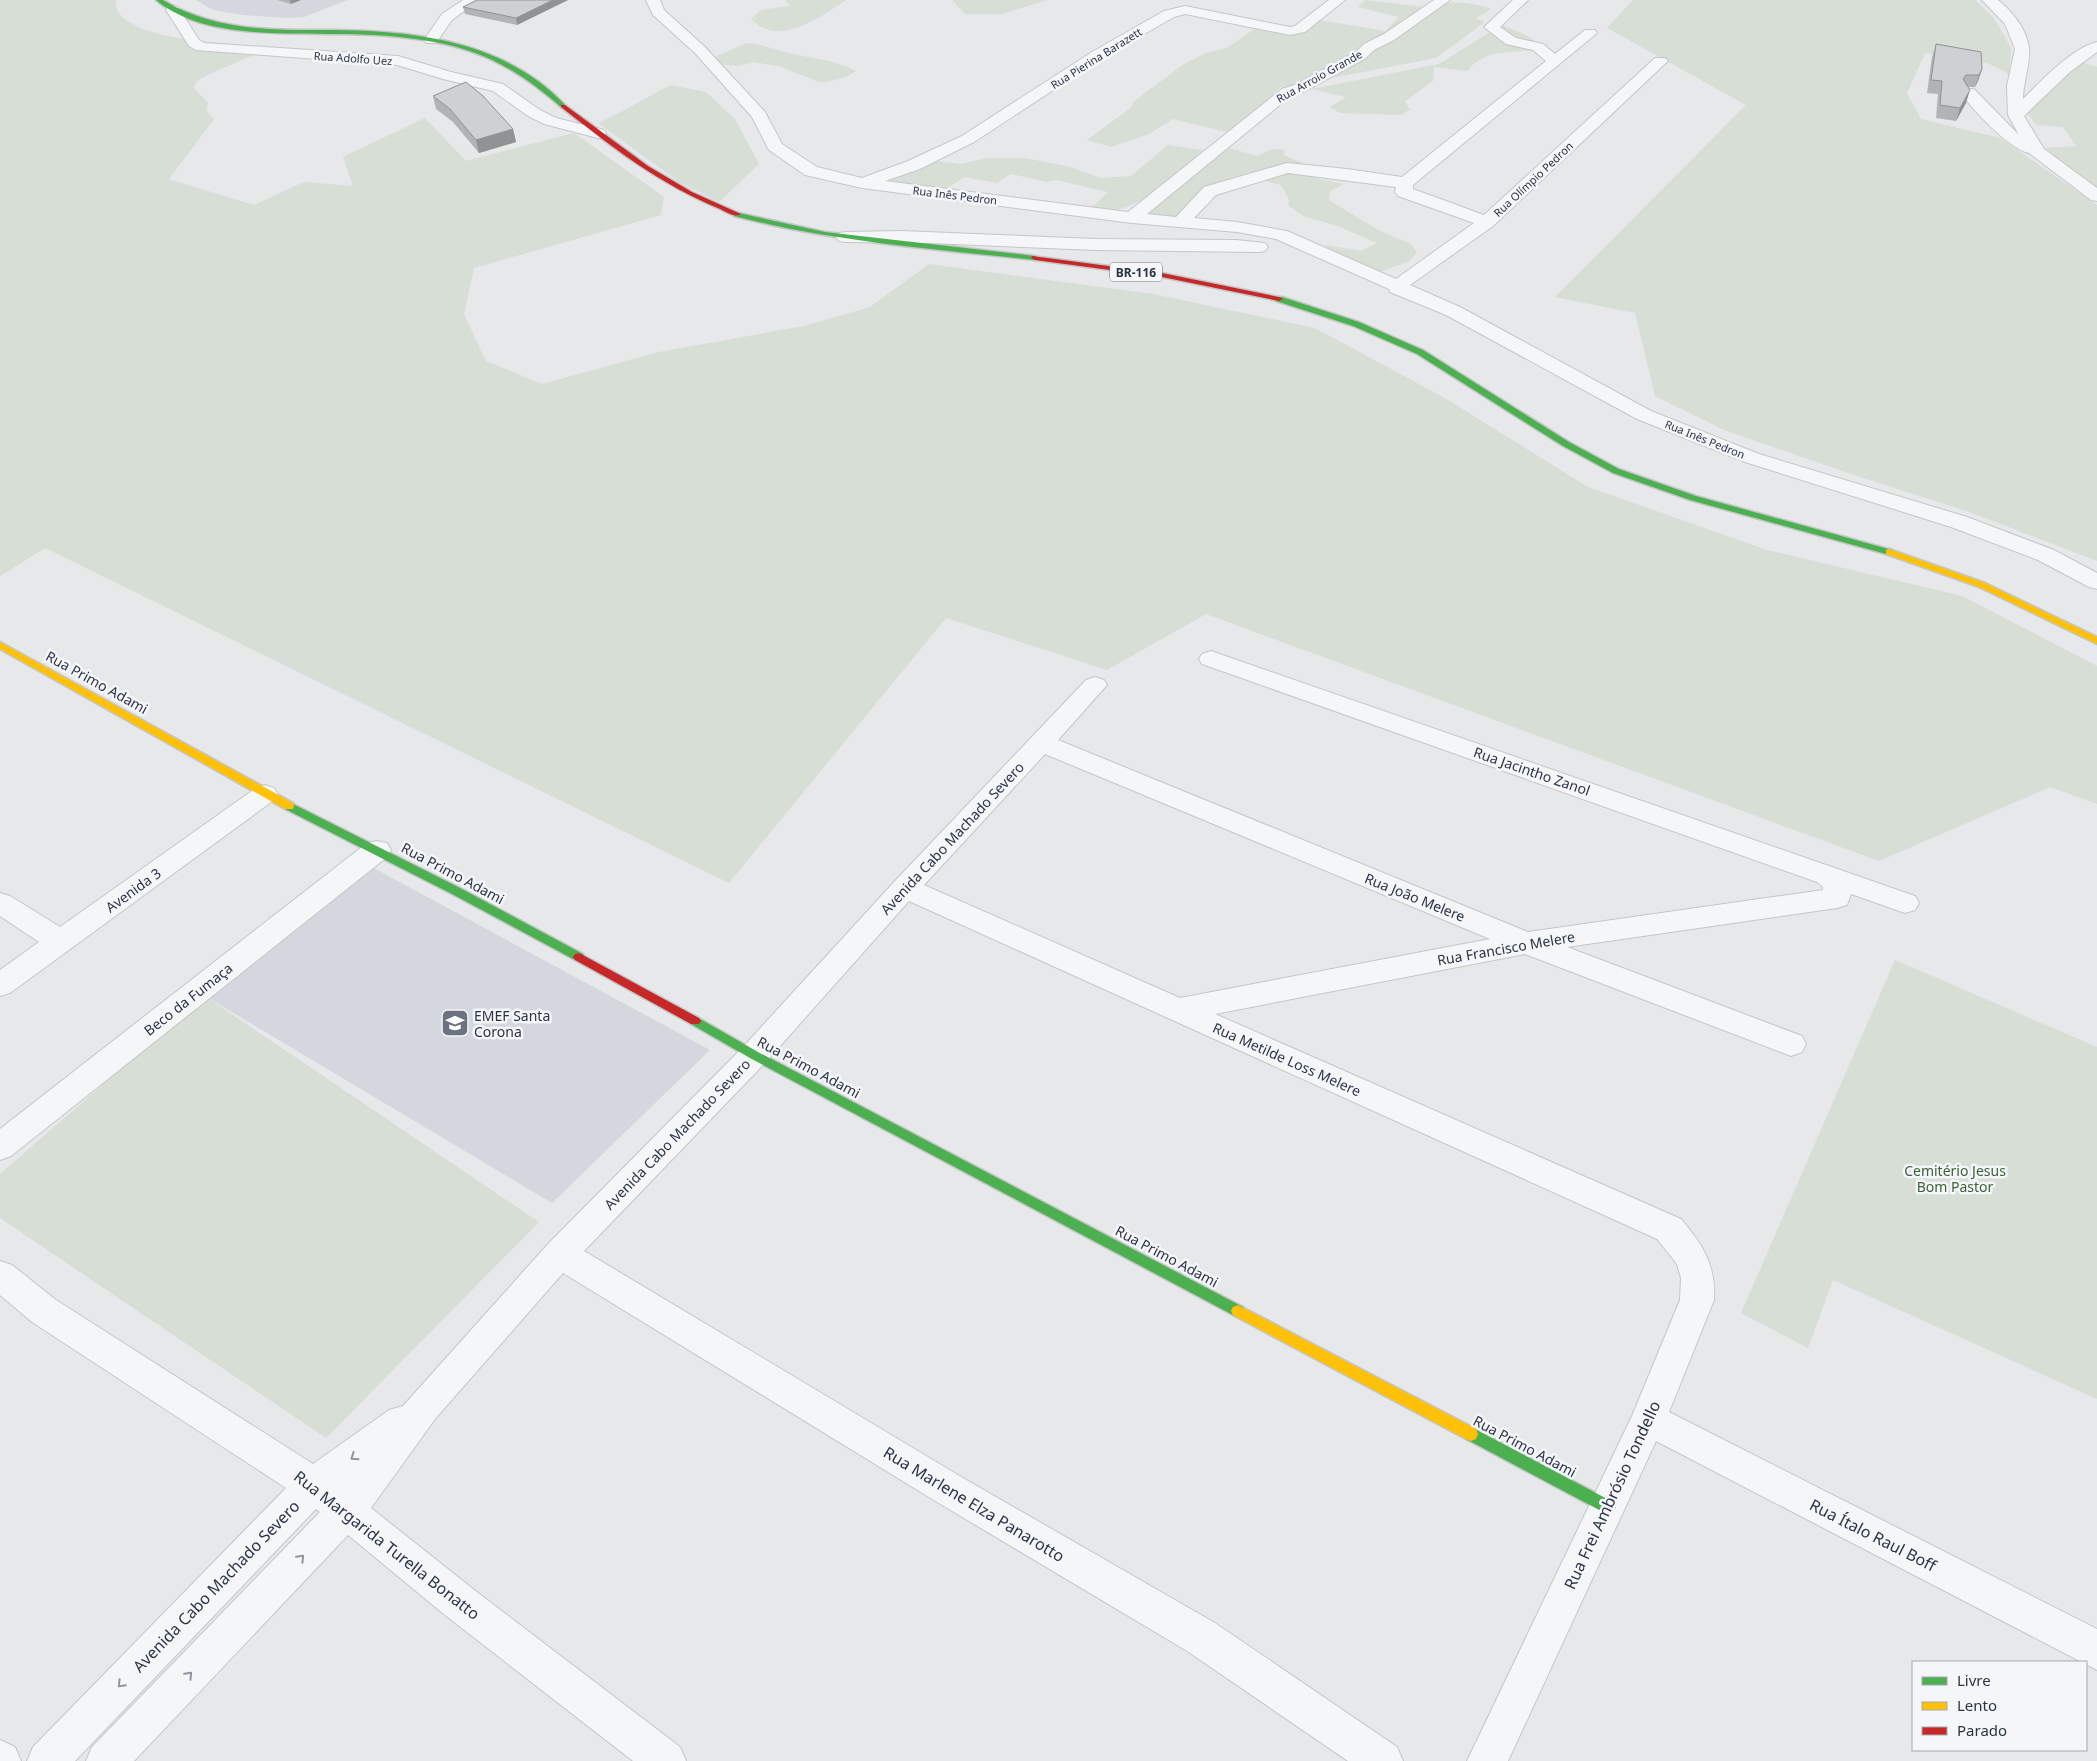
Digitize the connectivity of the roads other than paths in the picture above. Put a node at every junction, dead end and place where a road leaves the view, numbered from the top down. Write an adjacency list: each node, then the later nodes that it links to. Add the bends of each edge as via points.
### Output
1 (159, 0): 8 (main road, BR-116)
2 (472, 0): 10 (street, via 447,18)
3 (653, 0): 18 (street, Rua Inês Pedron, via 658,12 700,50 759,115 775,146 811,170)
4 (1338, 0): 18 (street, Rua Pierina Barazett, via 1300,29 1290,31 1185,10 1169,14 968,139 914,165)
5 (1443, 0): 21 (street, Rua Arroio Grande, via 1389,37 1369,46 1361,55 1275,101)
6 (1521, 0): 13 (street, via 1491,26 1511,41 1538,47)
7 (1989, 0): 15 (street, via 2012,23 2022,48 2015,86)
8 (172, 10): 10 (main road, BR-116, via 214,23 272,32 342,32); 16 (street, Rua Adolfo Uez, via 194,43 201,48 398,61 498,87 534,114)
9 (1590, 33): 13 (street)
10 (430, 40): 16 (main road, BR-116, via 496,58 521,73)
11 (2097, 46): 15 (street, via 2076,59)
12 (1660, 60): 23 (street, Rua Olímpio Pedron)
13 (1555, 61): 19 (street)
14 (1968, 92): 17 (street, via 2010,136)
15 (2016, 115): 17 (street)
16 (598, 133): 24 (main road, BR-116, via 666,182 716,206 785,227)
17 (2037, 152): 20 (street)
18 (862, 183): 21 (street, Rua Inês Pedron)
19 (1406, 183): 22 (street, via 1286,168 1210,191); 23 (street, via 1404,192)
20 (2097, 196)
21 (1132, 218): 22 (street, Rua Inês Pedron)
22 (1181, 222): 25 (street, Rua Inês Pedron, via 1280,235)
23 (1487, 222): 26 (street, Rua Olímpio Pedron)
24 (845, 237): 25 (street, Rua Inês Pedron, via 905,236 1150,247 1223,245); 28 (main road, BR-116, via 1124,270 1240,289 1299,303 1421,353 1617,471 1686,496 1822,533 1964,578)
25 (1330, 257): 26 (street, Rua Inês Pedron)
26 (1397, 288): 27 (street, Rua Inês Pedron, via 1453,311 1644,415 1752,458 1959,522 2046,555)
27 (2097, 582)
28 (2097, 641)
29 (0, 645): 33 (main road, Rua Primo Adami)
30 (1211, 659): 35 (street, Rua Jacintho Zanol)
31 (1095, 685): 32 (street, Avenida Cabo Machado Severo)
32 (1041, 743): 36 (street, Avenida Cabo Machado Severo); 40 (street, Rua João Melere)
33 (265, 794): 34 (main road, Rua Primo Adami); 39 (street, Avenida 3)
34 (377, 850): 44 (main road, Rua Primo Adami, via 456,890); 45 (street, Beco da Fumaça)
35 (1832, 886): 38 (street, Rua Jacintho Zanol); 40 (street, Rua Francisco Melere)
36 (905, 888): 42 (street, Rua Metilde Loss Melere); 44 (street, Avenida Cabo Machado Severo)
37 (0, 903): 39 (street)
38 (1905, 903)
39 (61, 942): 41 (street, Avenida 3)
40 (1526, 943): 42 (street, Rua Francisco Melere); 43 (street, Rua João Melere)
41 (0, 985)
42 (1178, 1010): 46 (street, Rua Metilde Loss Melere)
43 (1790, 1044)
44 (754, 1055): 47 (street, Avenida Cabo Machado Severo); 52 (main road, Rua Primo Adami)
45 (0, 1147)
46 (1669, 1229): 50 (street, Rua Frei Ambrósio Tondello, via 1689,1252 1699,1281 1696,1300)
47 (560, 1254): 49 (street, Avenida Cabo Machado Severo); 58 (street, Rua Marlene Elza Panarotto, via 950,1490 1201,1637)
48 (0, 1274): 51 (street, Rua Margarida Turella Bonatto, via 44,1311)
49 (422, 1408): 51 (street, Avenida Cabo Machado Severo, one-way to 51); 53 (street, Avenida Cabo Machado Severo)
50 (1648, 1419): 52 (street, Rua Frei Ambrósio Tondello); 54 (street, Rua Ítalo Raul Boff)
51 (314, 1485): 53 (street, Rua Margarida Turella Bonatto); 55 (street, Avenida Cabo Machado Severo, one-way to 55)
52 (1608, 1507): 59 (street, Rua Frei Ambrósio Tondello)
53 (347, 1510): 56 (street, Avenida Cabo Machado Severo, one-way to 53); 57 (street, Rua Margarida Turella Bonatto, via 459,1602)
54 (2097, 1650)
55 (47, 1761)
56 (106, 1761)
57 (666, 1761)
58 (1383, 1761)
59 (1487, 1761)

